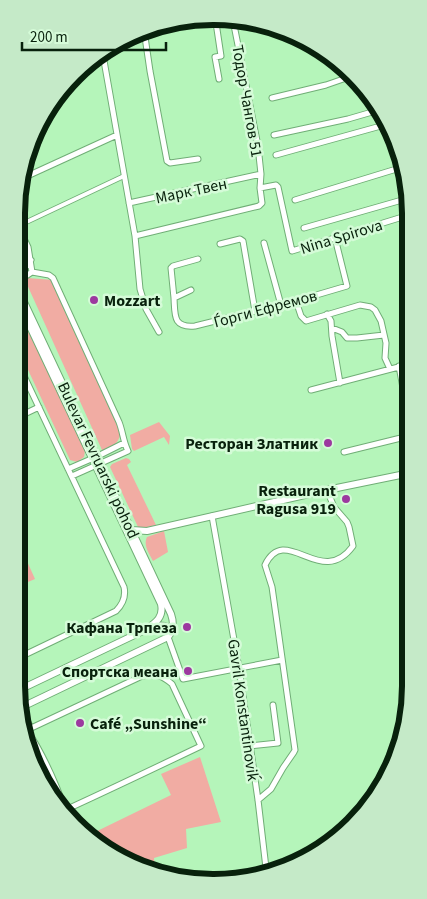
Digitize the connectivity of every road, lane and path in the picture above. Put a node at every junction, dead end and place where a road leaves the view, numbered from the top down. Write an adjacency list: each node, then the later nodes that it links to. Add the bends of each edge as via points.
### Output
1 (216, 25): 6 (street, via 221,56 214,57)
2 (234, 26): 15 (street, Тодор Чангов 51)
3 (145, 38): 13 (street, via 167,161)
4 (104, 61): 10 (street)
5 (345, 78): 7 (street)
6 (219, 79)
7 (272, 98)
8 (372, 112): 11 (street)
9 (381, 126): 12 (street)
10 (117, 135): 16 (street); 17 (street)
11 (274, 136)
12 (276, 155)
13 (198, 159)
14 (397, 169): 20 (street)
15 (261, 174): 18 (street, Тодор Чангов 51); 19 (street)
16 (29, 175)
17 (124, 176): 22 (street); 24 (street)
18 (253, 176): 22 (street, Марк Твен)
19 (260, 188): 26 (street, via 262,203 259,206); 27 (street, Nina Spirova, via 278,187 292,251)
20 (295, 200)
21 (402, 200): 25 (street)
22 (129, 203): 26 (street)
23 (402, 217): 27 (street, Nina Spirova)
24 (25, 220)
25 (304, 228)
26 (135, 236): 45 (street, via 140,289)
27 (335, 238): 38 (street, Ѓорги Ефремов, via 346,286)
28 (25, 241): 32 (street)
29 (264, 243): 40 (street)
30 (220, 244): 41 (street, via 243,241)
31 (198, 259): 37 (street, via 171,268)
32 (31, 260): 33 (street); 34 (street)
33 (25, 267)
34 (32, 272): 35 (street); 57 (street, via 53,278 117,416)
35 (25, 277)
36 (191, 290): 37 (street)
37 (174, 298): 41 (street, Ѓорги Ефремов, via 177,319 186,327)
38 (296, 301): 40 (street, Ѓорги Ефремов); 42 (street, via 305,320)
39 (25, 303): 59 (street, Bulevar Fevruarski pohod)
40 (281, 305): 41 (street, Ѓорги Ефремов)
41 (255, 311)
42 (327, 314): 44 (street); 46 (street, via 360,305 371,307 382,321)
43 (25, 315): 59 (street, Bulevar Fevruarski pohod)
44 (332, 328): 46 (street, via 347,338); 52 (street)
45 (159, 332)
46 (384, 335): 49 (street)
47 (402, 365): 48 (street)
48 (399, 366): 49 (street); 51 (street)
49 (390, 369): 52 (street)
50 (25, 377): 54 (street)
51 (402, 382)
52 (340, 383): 53 (street)
53 (311, 390)
54 (39, 407): 55 (street); 61 (street)
55 (25, 414)
56 (402, 438): 58 (street)
57 (124, 443): 59 (street); 60 (street, via 128,451)
58 (344, 452)
59 (95, 457): 60 (street, Bulevar Fevruarski pohod); 61 (street)
60 (98, 464): 63 (street); 66 (street, Bulevar Fevruarski pohod); 69 (street, Bulevar Fevruarski pohod, via 161,604 160,618)
61 (68, 468): 63 (street)
62 (402, 475): 64 (street)
63 (72, 476): 71 (street, via 124,586 124,598 116,611)
64 (327, 490): 65 (street); 72 (street, via 334,507 349,527 353,546 348,553 325,562 280,550 269,557 265,565 272,587)
65 (212, 516): 67 (street); 73 (street, Gavril Konstantinoviḱ)
66 (132, 530): 67 (street); 68 (street, Bulevar Fevruarski pohod)
67 (147, 531): 68 (street)
68 (138, 544): 70 (street, Bulevar Fevruarski pohod, via 171,614 173,627)
69 (145, 630): 70 (street, via 164,625); 74 (street)
70 (168, 637): 73 (street, via 183,679); 75 (street)
71 (25, 655)
72 (282, 660): 73 (street); 81 (street, via 294,752 271,789)
73 (239, 668): 79 (street, Gavril Konstantinoviḱ)
74 (25, 687)
75 (26, 704)
76 (273, 705): 79 (street, via 278,743)
77 (30, 728): 82 (street, via 142,676 158,675 172,684 200,746)
78 (33, 739): 80 (street)
79 (250, 746): 81 (street, Gavril Konstantinoviḱ)
80 (55, 787)
81 (258, 800): 83 (street, Gavril Konstantinoviḱ)
82 (71, 809)
83 (266, 867)

